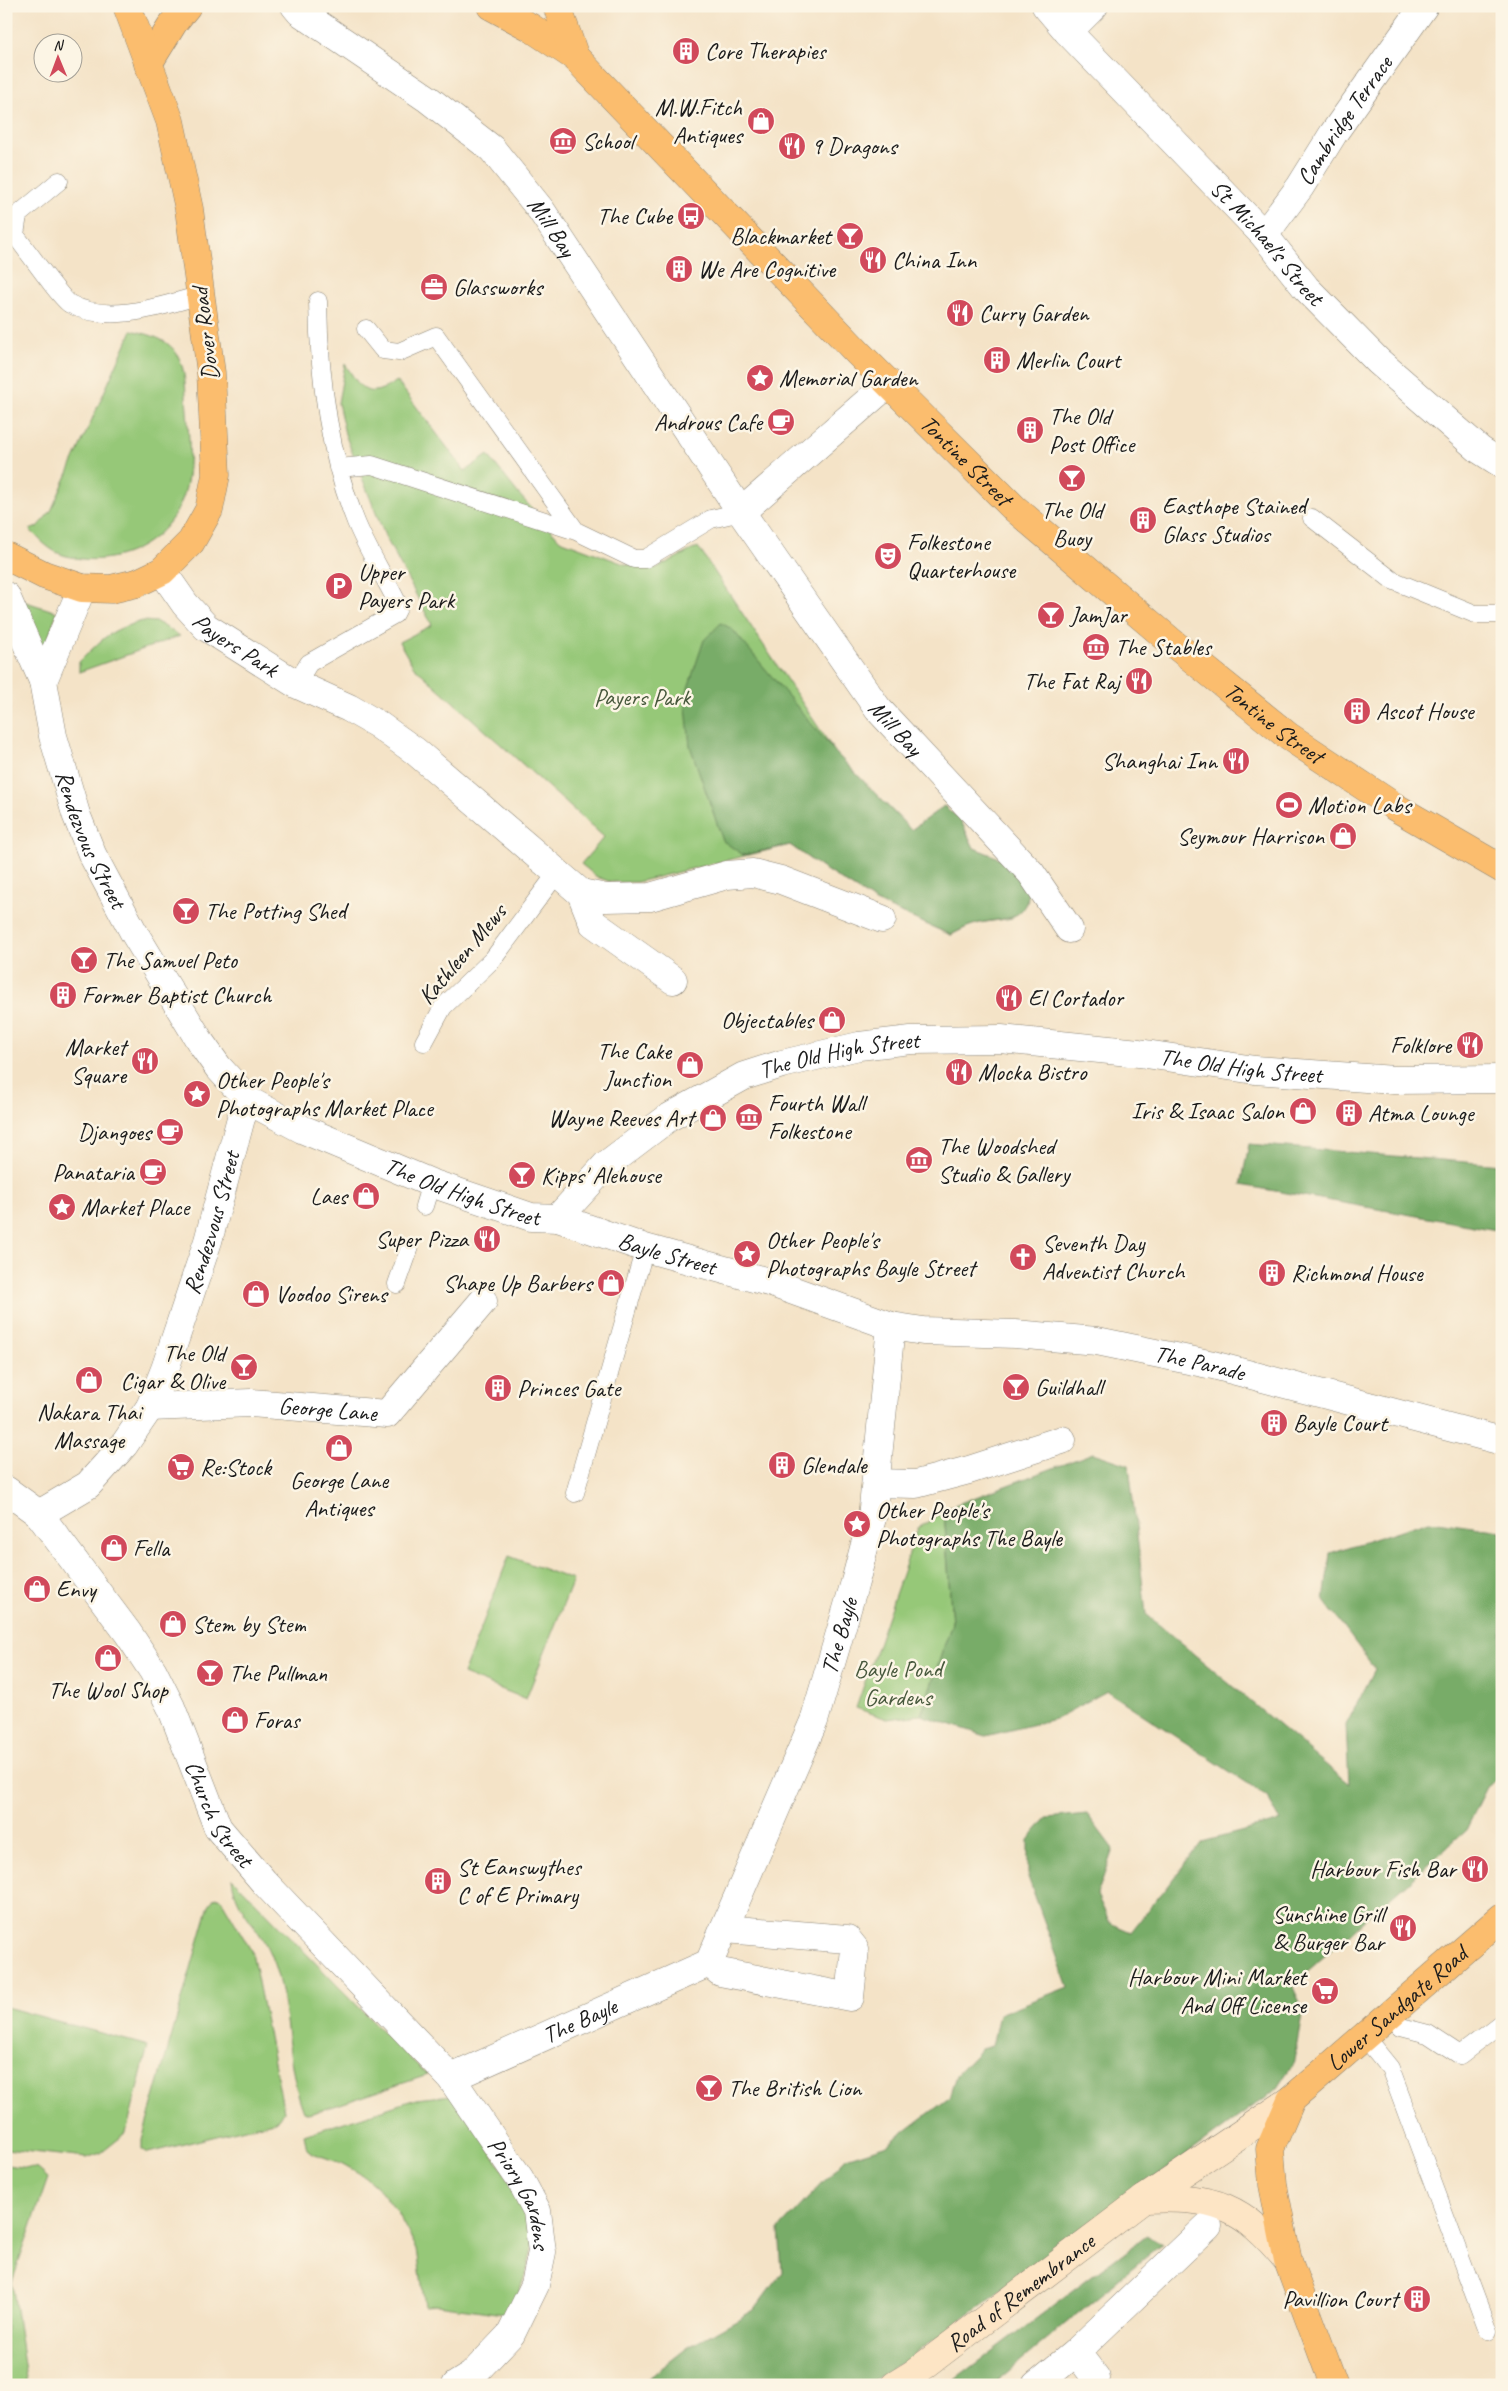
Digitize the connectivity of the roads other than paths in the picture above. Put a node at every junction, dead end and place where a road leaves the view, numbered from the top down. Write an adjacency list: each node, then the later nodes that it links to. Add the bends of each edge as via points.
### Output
1 (128, 6): 11 (main road, Dover Road)
2 (186, 6): 11 (main road)
3 (295, 6): 20 (street, Mill Bay, via 428,99 492,149 541,210)
4 (491, 6): 10 (main road)
5 (557, 6): 10 (main road, Tontine Street)
6 (1046, 6): 9 (street, St Michael's Street)
7 (1094, 6): 9 (street)
8 (1424, 6): 13 (street, Cambridge Terrace)
9 (1068, 32): 13 (street, St Michael's Street)
10 (574, 57): 17 (main road, Tontine Street)
11 (148, 64): 14 (main road, Dover Road, via 170,121 180,161)
12 (59, 181): 14 (lane, via 18,215 15,235 69,303 91,311 133,313)
13 (1264, 235): 18 (street, St Michael's Street, via 1306,288 1378,361 1480,450)
14 (201, 295): 24 (main road, Dover Road, via 211,373 216,475 209,510 191,542)
15 (318, 301): 19 (lane, via 329,427)
16 (366, 329): 22 (lane, via 383,350 399,352 436,336)
17 (889, 383): 20 (street); 30 (main road, Tontine Street, via 1014,508 1288,736 1395,807)
18 (1502, 464)
19 (338, 468): 22 (lane, via 372,465); 29 (lane, via 356,523 398,608 395,614 309,663)
20 (741, 512): 22 (lane, via 711,519 645,559 634,559); 34 (street, Mill Bay, via 878,709 1030,873)
21 (1312, 518): 27 (lane, via 1392,580 1475,614)
22 (576, 531)
23 (6, 556): 25 (main road, Dover Road)
24 (162, 571): 25 (main road, Dover Road, via 137,584 111,589); 29 (street, Payers Park, via 206,627)
25 (82, 588): 28 (street)
26 (6, 596): 28 (street, Rendezvous Street)
27 (1502, 614)
28 (43, 681): 38 (street, Rendezvous Street, via 53,736 76,814 92,854 133,931 201,1043)
29 (296, 684): 31 (street, Payers Park, via 363,716 415,751)
30 (1502, 869)
31 (557, 873): 32 (street, Payers Park); 36 (lane, Kathleen Mews, via 493,959 444,1007)
32 (581, 893): 33 (street, via 606,898 650,897 727,874 753,873 781,880); 35 (street, Payers Park, via 593,923)
33 (882, 919)
34 (1069, 929)
35 (673, 980)
36 (424, 1042)
37 (1502, 1079): 39 (street, The Old High Street, via 1394,1080 1255,1070 1139,1052 1002,1040 912,1040 859,1046 744,1076 668,1118 606,1165)
38 (249, 1101): 39 (street, The Old High Street, via 428,1194 531,1217); 45 (street, Rendezvous Street, via 241,1118 205,1250 166,1370)
39 (558, 1218): 40 (street, Bayle Street)
40 (645, 1248): 44 (street, Bayle Street, via 772,1283); 50 (lane)
41 (409, 1250): 42 (lane)
42 (397, 1284)
43 (483, 1301): 45 (street, George Lane, via 387,1414 251,1403)
44 (891, 1326): 47 (street, The Parade, via 923,1331 1097,1341 1212,1365); 48 (street, The Bayle)
45 (150, 1407): 51 (street, Rendezvous Street, via 124,1445 88,1485)
46 (1062, 1440): 48 (street, via 916,1484)
47 (1502, 1441)
48 (876, 1483): 53 (street, The Bayle, via 872,1518 814,1721)
49 (6, 1490): 51 (street)
50 (575, 1493)
51 (39, 1514): 58 (street, Church Street, via 153,1671 171,1707 218,1828 264,1882)
52 (1502, 1917): 55 (main road, Lower Sandgate Road)
53 (725, 1929): 54 (street, The Bayle); 54 (street, via 847,1939 856,1949 850,1997 720,1972)
54 (709, 1963): 58 (street, The Bayle)
55 (1390, 2015): 56 (lane, via 1402,2027 1428,2034 1460,2055); 57 (main road, Lower Sandgate Road)
56 (1502, 2023)
57 (1364, 2036): 59 (main road, Lower Sandgate Road); 63 (lane, via 1390,2068)
58 (451, 2078): 66 (street, Priory Gardens, via 520,2179 537,2211 542,2252 535,2285 511,2334 472,2375)
59 (1291, 2100): 60 (street, Road of Remembrance); 62 (main road, via 1270,2149 1272,2184)
60 (1144, 2199): 62 (street, via 1180,2197 1214,2202 1233,2210 1267,2236); 67 (street, Road of Remembrance, via 914,2374)
61 (1208, 2226): 64 (street)
62 (1288, 2261): 69 (main road)
63 (1488, 2331)
64 (1076, 2352): 65 (street); 68 (street)
65 (1096, 2378)
66 (456, 2385)
67 (895, 2385)
68 (1036, 2385)
69 (1334, 2385)

